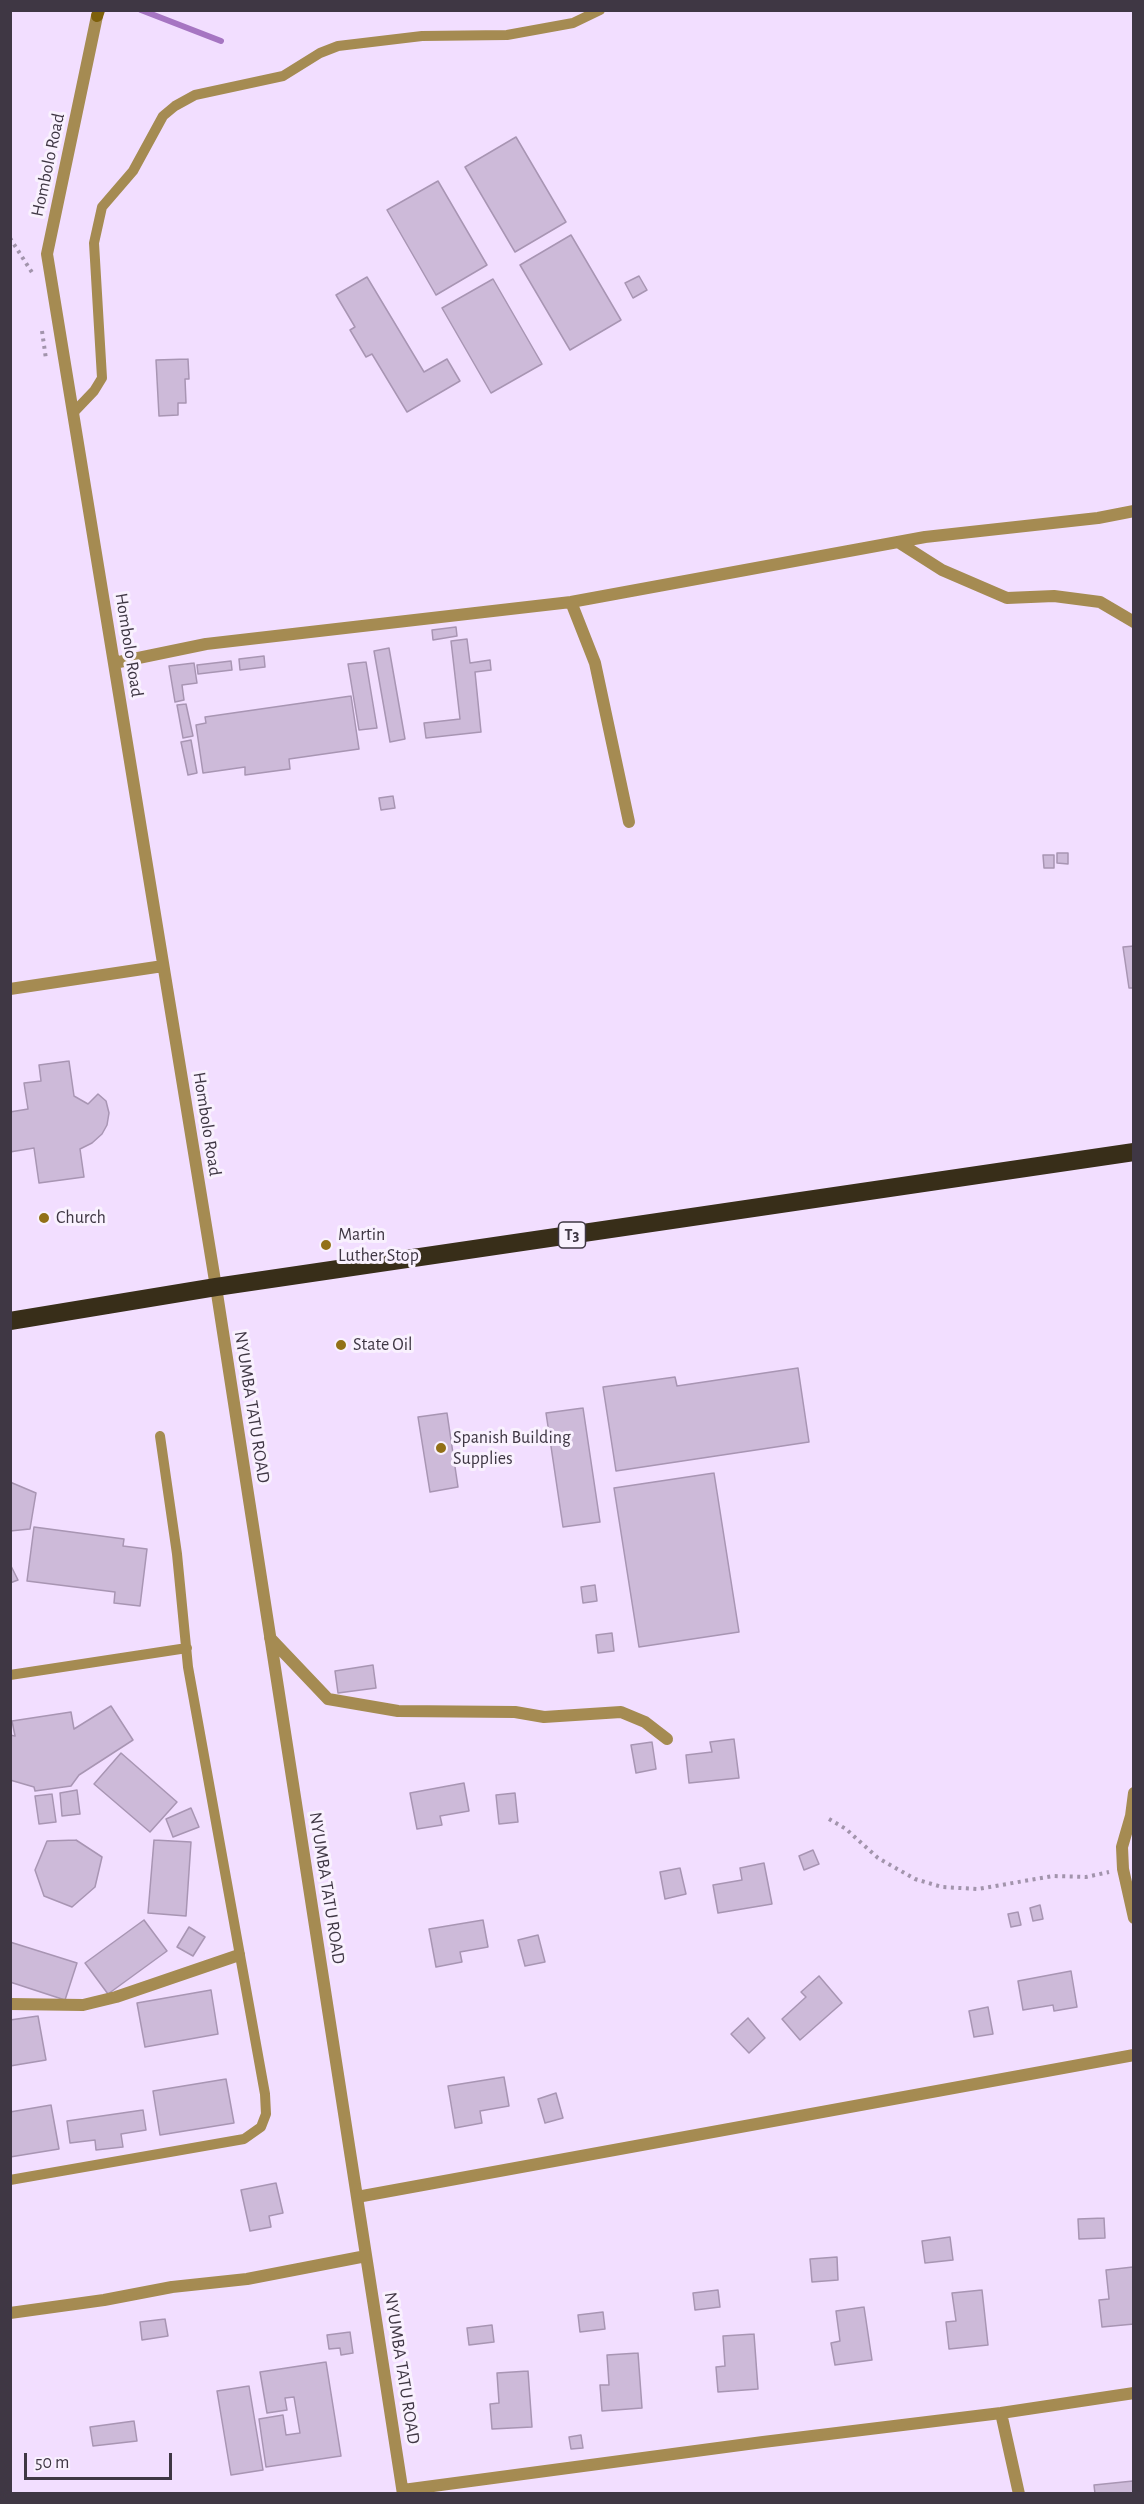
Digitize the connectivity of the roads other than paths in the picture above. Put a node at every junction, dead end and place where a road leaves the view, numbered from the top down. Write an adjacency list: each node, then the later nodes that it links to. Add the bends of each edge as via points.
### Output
1 (600, 10): 3 (lane, via 573,23 507,34 422,36 338,46 283,76 195,95 175,106 163,116 133,171 102,207 94,243 102,378)
2 (98, 13): 3 (street, Hombolo Road, via 47,254)
3 (73, 413): 8 (street, Hombolo Road)
4 (1134, 511): 5 (street)
5 (898, 542): 6 (street); 7 (street, via 942,570 1007,598 1054,596 1100,602)
6 (571, 602): 8 (street, via 206,644); 9 (street, via 595,663)
7 (1134, 622)
8 (114, 663): 10 (street, Hombolo Road)
9 (628, 822)
10 (163, 966): 11 (street); 13 (street, Hombolo Road)
11 (10, 989)
12 (1134, 1152): 13 (highway, T3)
13 (216, 1287): 14 (highway, T3); 16 (street, NYUMBA TATU ROAD)
14 (10, 1321)
15 (160, 1436): 17 (lane)
16 (270, 1638): 19 (street, via 328,1699 398,1711 503,1712 544,1717 621,1712 645,1722); 26 (street, NYUMBA TATU ROAD)
17 (187, 1648): 18 (lane); 22 (lane)
18 (10, 1675)
19 (667, 1739)
20 (1134, 1792): 21 (street, via 1122,1847)
21 (1134, 1918)
22 (239, 1955): 23 (street, via 83,2005); 25 (lane, via 265,2094 266,2114 261,2127 244,2139)
23 (10, 2004)
24 (1134, 2055): 26 (street)
25 (10, 2180)
26 (357, 2197): 27 (street, NYUMBA TATU ROAD)
27 (366, 2256): 28 (street, via 248,2279); 31 (street, NYUMBA TATU ROAD)
28 (10, 2313)
29 (1134, 2392): 30 (street)
30 (1001, 2413): 31 (street); 32 (street)
31 (403, 2492)
32 (1019, 2493)

